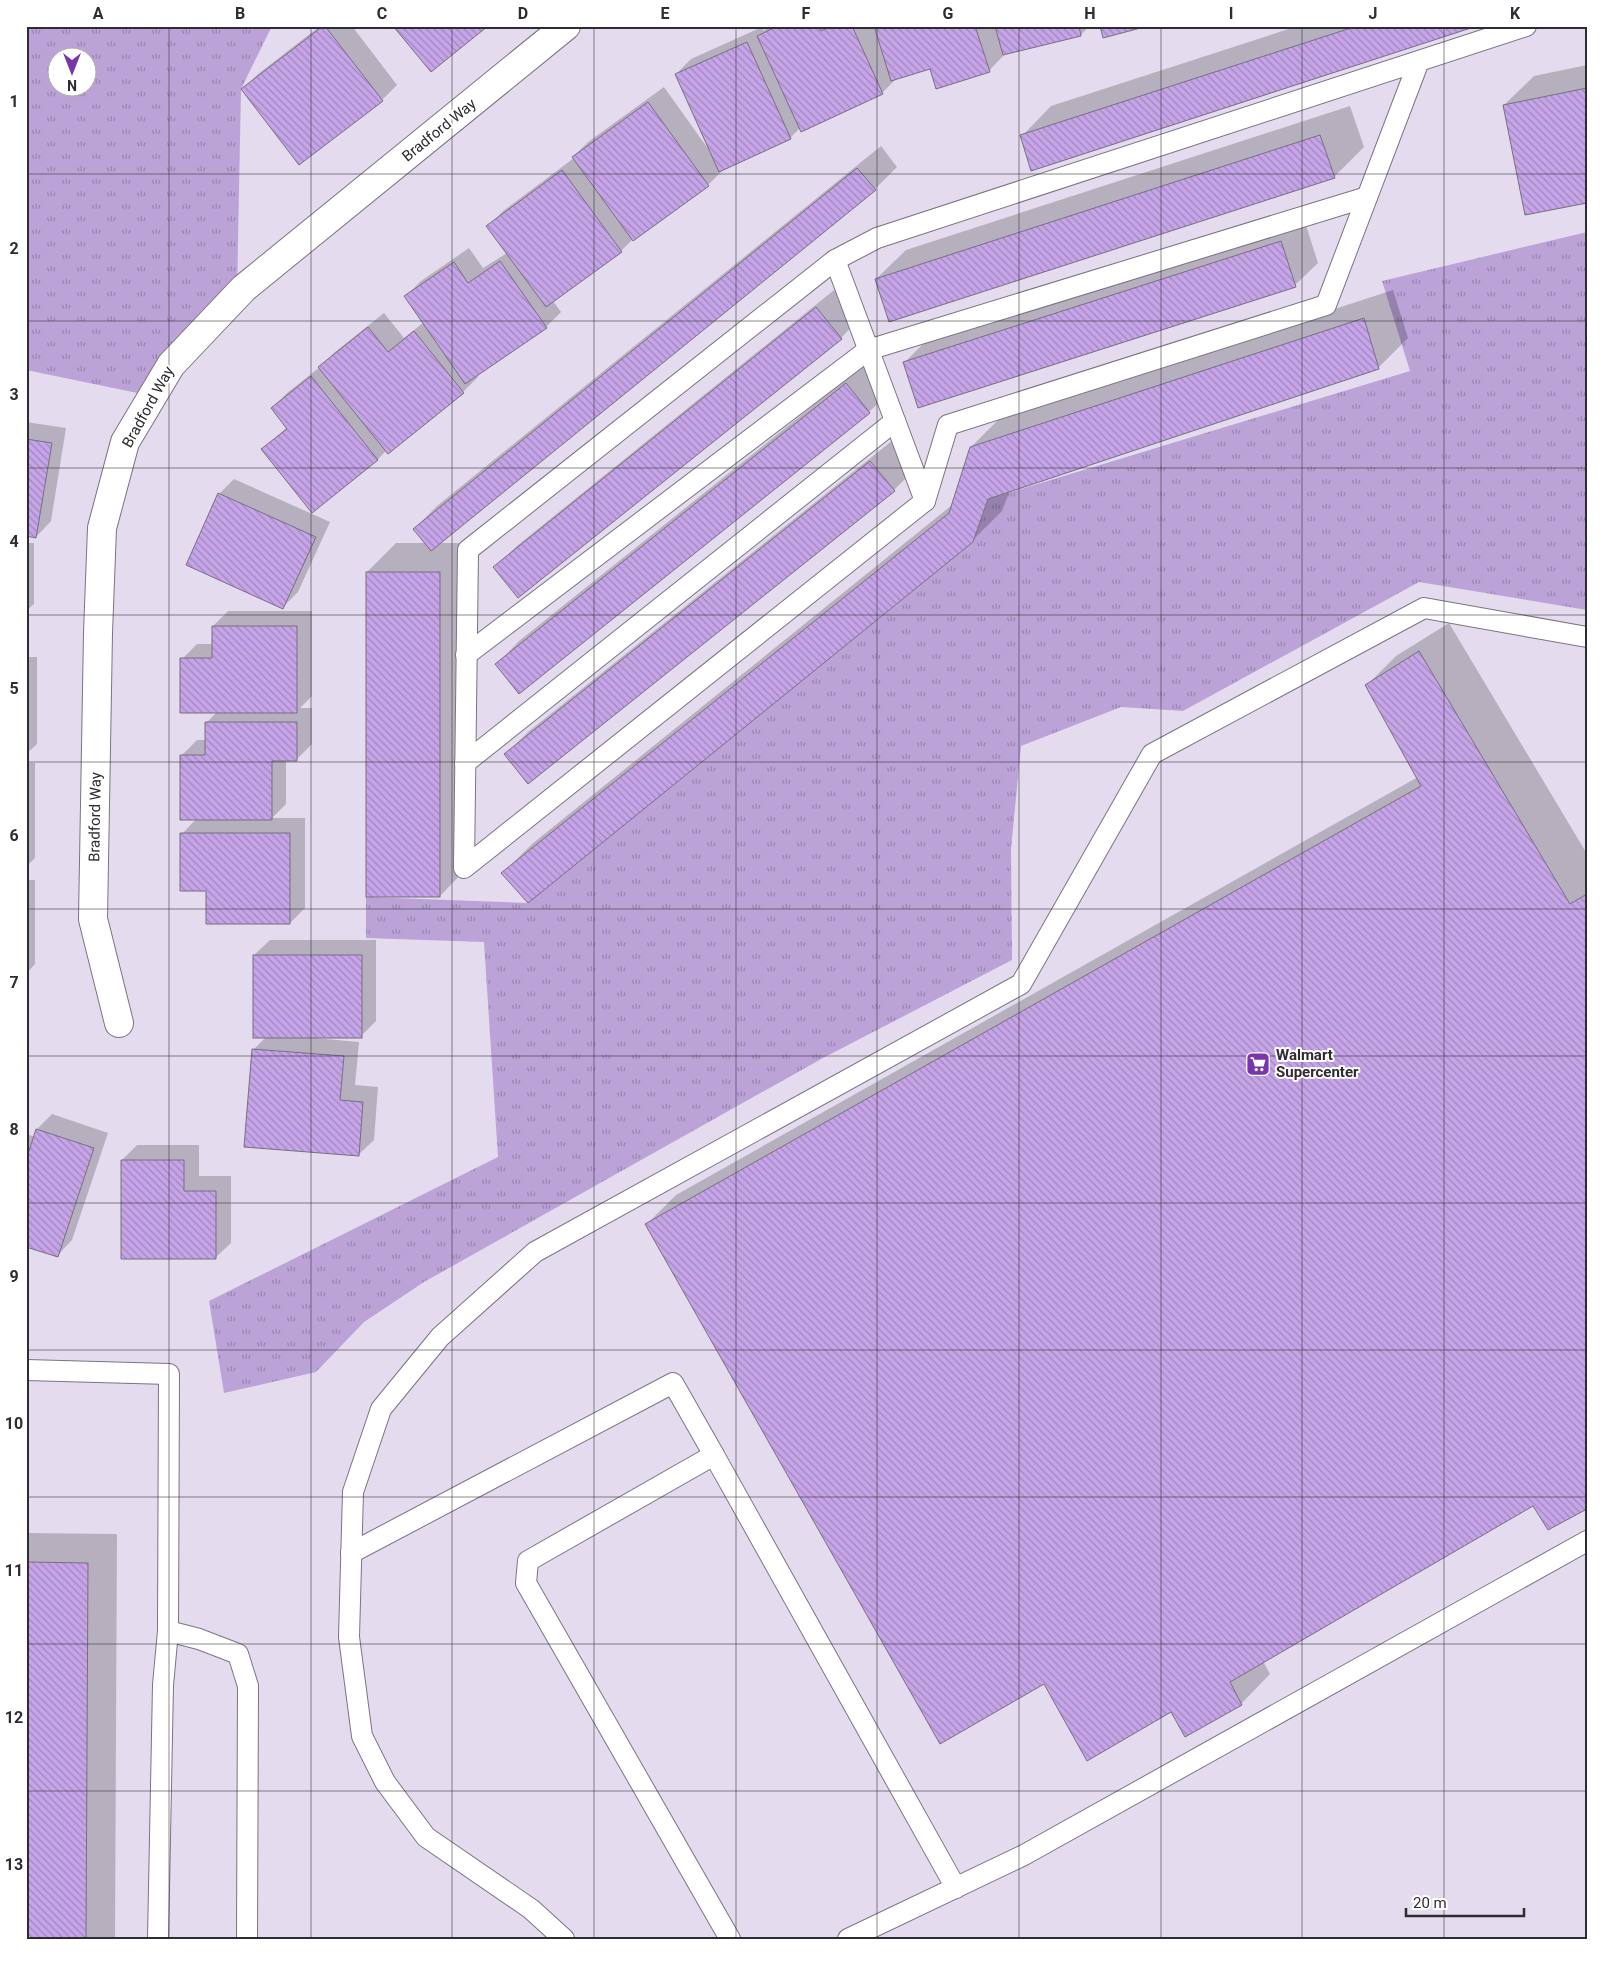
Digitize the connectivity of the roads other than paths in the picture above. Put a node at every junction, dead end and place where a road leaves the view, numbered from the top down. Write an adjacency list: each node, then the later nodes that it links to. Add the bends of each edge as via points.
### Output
1 (566, 26): 12 (street, Bradford Way, via 244,288 171,365 125,442 102,528 93,919)
2 (1526, 26): 3 (lane)
3 (1419, 61): 4 (lane); 5 (lane, via 877,238)
4 (1367, 197): 6 (lane); 8 (lane, via 1326,305 948,425)
5 (835, 260): 6 (lane); 10 (lane, via 468,550)
6 (868, 350): 7 (lane); 10 (lane)
7 (895, 421): 8 (lane); 11 (lane)
8 (926, 501): 11 (lane, via 464,868)
9 (1587, 637): 16 (lane, via 1424,608 1152,754 1021,984 535,1252 440,1337 381,1410 353,1492)
10 (466, 655): 11 (lane)
11 (465, 763)
12 (119, 1023)
13 (26, 1370): 17 (lane, via 169,1374)
14 (714, 1455): 16 (lane, via 673,1383); 18 (lane); 22 (lane, via 528,1560 526,1583)
15 (1587, 1541): 18 (lane, via 1024,1855)
16 (352, 1553): 21 (lane, via 349,1637 362,1736 385,1782 426,1837 531,1909)
17 (168, 1631): 19 (lane, via 163,1685); 20 (lane, via 238,1654 248,1686)
18 (956, 1888): 23 (lane)
19 (158, 1939)
20 (247, 1939)
21 (564, 1939)
22 (730, 1939)
23 (848, 1939)

